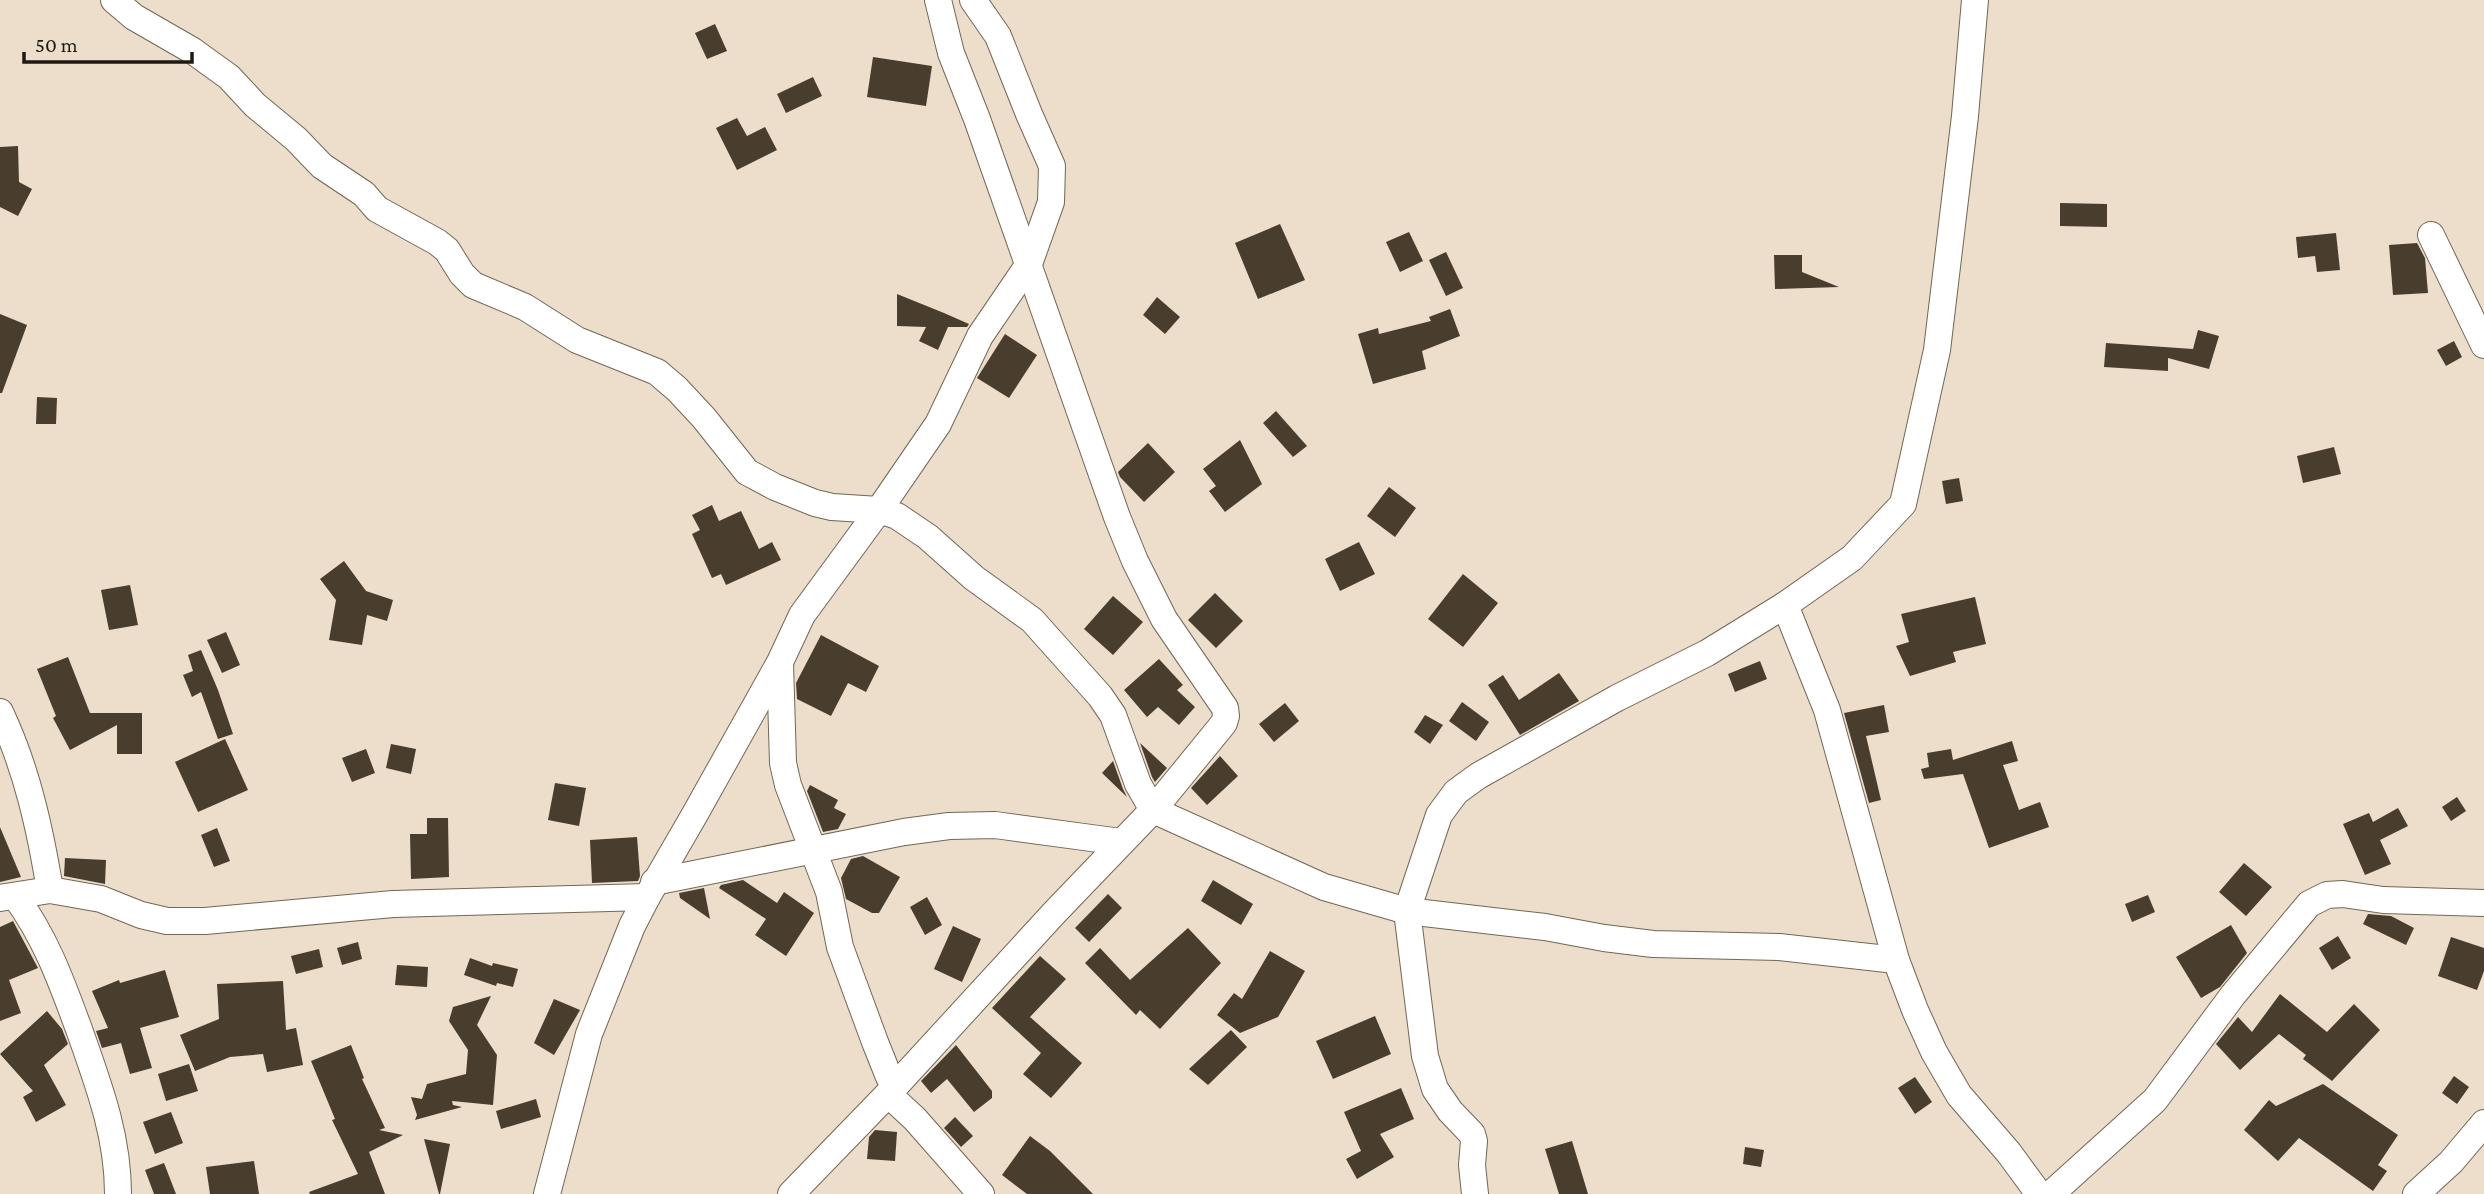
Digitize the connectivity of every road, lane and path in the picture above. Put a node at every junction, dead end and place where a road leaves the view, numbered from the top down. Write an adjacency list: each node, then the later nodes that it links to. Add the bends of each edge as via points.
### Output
1 (114, 0): 8 (street, via 229,77 323,166 377,209 437,242 473,285 524,307 577,340 657,372 704,418 747,472 815,503)
2 (938, 0): 6 (street, via 951,53)
3 (973, 0): 6 (street, via 998,36 1052,166 1051,202)
4 (1975, 0): 9 (street, via 1937,351 1903,504 1852,558)
5 (2431, 235): 7 (street)
6 (1028, 264): 8 (street, via 980,336 938,424); 12 (street, via 1135,561 1164,619 1225,708 1224,723)
7 (2484, 345)
8 (879, 510): 10 (street, via 802,615); 12 (street, via 928,537 1032,620 1063,653 1113,715 1138,784)
9 (1786, 605): 19 (street, via 1456,792 1439,815); 20 (street, via 1826,710)
10 (780, 662): 14 (street, via 783,764); 16 (street)
11 (0, 712): 15 (street, via 40,830)
12 (1153, 810): 13 (street); 19 (street, via 1324,887)
13 (1121, 842): 14 (street, via 995,825 949,826); 21 (street)
14 (814, 851): 16 (street); 21 (street, via 829,892 840,947)
15 (50, 890): 16 (street, via 101,900 166,921); 17 (street)
16 (650, 890): 24 (street, via 589,1034)
17 (8, 897): 23 (street, via 35,925 54,961 106,1104)
18 (2484, 903): 29 (street, via 2343,894 2326,895 2309,904 2233,995 2155,1100)
19 (1407, 911): 20 (street, via 1653,944 1779,947); 27 (street, via 1425,1056 1435,1089 1472,1133)
20 (1895, 960): 28 (street, via 1934,1052 1959,1095)
21 (892, 1089): 25 (street); 26 (street)
22 (2484, 1123): 30 (street)
23 (118, 1194)
24 (547, 1194)
25 (791, 1194)
26 (981, 1194)
27 (1475, 1194)
28 (2039, 1194)
29 (2051, 1194)
30 (2416, 1194)

